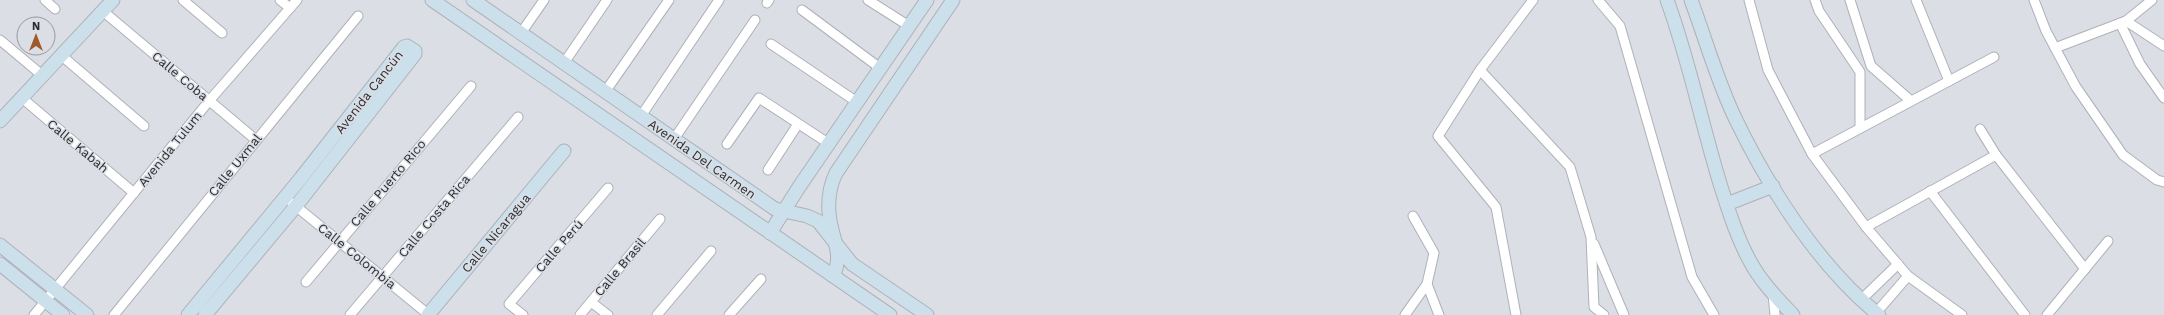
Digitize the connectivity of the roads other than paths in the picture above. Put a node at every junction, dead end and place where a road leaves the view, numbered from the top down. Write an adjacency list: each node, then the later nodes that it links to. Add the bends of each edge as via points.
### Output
1 (45, 0): 28 (street)
2 (113, 0): 30 (street)
3 (183, 0): 36 (street)
4 (280, 0): 27 (street)
5 (297, 0): 27 (street, Avenida Tulum)
6 (432, 0): 25 (street, Avenida Del Carmen)
7 (473, 0): 37 (street, Avenida Del Carmen)
8 (544, 0): 37 (street)
9 (607, 0): 44 (street)
10 (669, 0): 50 (street)
11 (719, 0): 56 (street)
12 (868, 0): 24 (street)
13 (953, 0): 34 (street)
14 (1533, 0): 46 (street)
15 (1598, 0): 129 (street, via 1620,26 1692,278)
16 (1667, 0): 79 (street)
17 (1691, 0): 74 (street, via 1736,119)
18 (1749, 0): 68 (street, via 1768,70)
19 (1815, 0): 61 (street, via 1819,11 1860,72)
20 (1850, 0): 54 (street, via 1871,66)
21 (1916, 0): 48 (street)
22 (2034, 0): 41 (street)
23 (2152, 0): 33 (street)
24 (879, 3): 35 (street)
25 (446, 4): 85 (street, Avenida Del Carmen)
26 (924, 4): 34 (street); 35 (street)
27 (290, 8): 53 (street, Avenida Tulum)
28 (55, 9)
29 (802, 10): 45 (street)
30 (104, 12): 42 (street); 53 (street, Calle Coba)
31 (358, 16): 64 (street, Calle Uxmal)
32 (755, 20): 63 (street)
33 (2123, 22): 40 (street); 41 (street); 52 (street, via 2140,64)
34 (937, 23): 72 (street)
35 (909, 26): 45 (street)
36 (222, 33)
37 (522, 33): 44 (street, Avenida Del Carmen)
38 (0, 40): 47 (street)
39 (771, 44): 55 (street)
40 (2164, 46)
41 (2055, 48): 73 (street, via 2076,87 2123,155 2157,180)
42 (62, 56): 47 (street); 60 (street)
43 (1994, 57): 48 (street)
44 (564, 63): 50 (street, Avenida Del Carmen)
45 (880, 68): 55 (street)
46 (1480, 70): 86 (street, via 1570,168); 126 (street, via 1438,136 1496,207)
47 (43, 76): 51 (street)
48 (1948, 81): 54 (street)
49 (471, 86): 87 (street, Calle Puerto Rico)
50 (605, 92): 56 (street, Avenida Del Carmen)
51 (22, 98): 58 (street); 77 (street, Calle Kabah)
52 (2164, 98)
53 (209, 101): 64 (street, Calle Coba); 77 (street, Avenida Tulum)
54 (1911, 101): 61 (street)
55 (857, 102): 66 (street)
56 (641, 116): 63 (street, Avenida Del Carmen)
57 (518, 117): 97 (street, Calle Costa Rica)
58 (0, 121)
59 (798, 124): 65 (street, via 759,98); 66 (street); 71 (street)
60 (144, 126)
61 (1860, 128): 68 (street)
62 (1980, 129): 69 (street)
63 (674, 139): 81 (street, Avenida Del Carmen, via 775,209)
64 (256, 140): 112 (street, Calle Uxmal)
65 (726, 144)
66 (828, 144): 70 (street)
67 (564, 151): 116 (street, Calle Nicaragua)
68 (1812, 154): 84 (street)
69 (1996, 155): 76 (street); 95 (street)
70 (818, 158): 72 (street); 81 (street)
71 (768, 170)
72 (837, 170): 89 (street, via 829,198 829,214)
73 (2164, 182)
74 (1773, 186): 79 (street); 105 (street, via 1829,265)
75 (608, 188): 117 (street, Calle Perú, via 509,304)
76 (1930, 191): 84 (street); 133 (street)
77 (134, 193): 103 (street, Avenida Tulum)
78 (285, 198): 80 (street, Calle Colombia); 80 (street, Avenida Cancún, via 404,48 407,46 415,51); 94 (street, Avenida Cancún)
79 (1727, 204): 104 (street, via 1752,263)
80 (296, 206): 87 (street, Calle Colombia); 96 (street, Avenida Cancún)
81 (784, 212): 85 (street); 89 (street, Avenida Del Carmen, via 807,216 818,221)
82 (1413, 216): 102 (street, via 1434,253)
83 (660, 219): 107 (street, Calle Brasil)
84 (1866, 227): 93 (street)
85 (770, 233): 98 (street, Avenida Del Carmen)
86 (1591, 238): 127 (street, via 1594,306); 128 (street)
87 (339, 240): 97 (street, Calle Colombia); 101 (street, Calle Puerto Rico)
88 (2108, 241): 95 (street)
89 (835, 243): 98 (street, via 839,258); 123 (street, Avenida Del Carmen, via 852,264)
90 (0, 246): 103 (street)
91 (710, 251): 120 (street)
92 (0, 264): 106 (street)
93 (1898, 264): 99 (street); 105 (street)
94 (227, 267): 96 (street); 113 (street, Avenida Cancún)
95 (2085, 268): 134 (street)
96 (238, 276): 114 (street, Avenida Cancún)
97 (383, 276): 115 (street, Calle Costa Rica); 116 (street, Calle Colombia)
98 (833, 276): 122 (street, Avenida Del Carmen)
99 (1908, 276): 108 (street); 132 (street)
100 (762, 279): 121 (street)
101 (306, 282)
102 (1427, 284): 124 (street); 125 (street)
103 (56, 290): 106 (street, Avenida Tulum); 111 (street)
104 (1773, 294): 130 (street); 131 (street)
105 (1862, 299): 108 (street)
106 (47, 302): 109 (street, Avenida Tulum); 110 (street)
107 (591, 302): 118 (street, Calle Brasil); 119 (street)
108 (1878, 314)
109 (34, 315)
110 (63, 315)
111 (87, 315)
112 (114, 315)
113 (188, 315)
114 (205, 315)
115 (350, 315)
116 (428, 315)
117 (523, 315)
118 (580, 315)
119 (608, 315)
120 (657, 315)
121 (729, 315)
122 (890, 315)
123 (927, 315)
124 (1405, 315)
125 (1439, 315)
126 (1516, 315)
127 (1604, 315)
128 (1624, 315)
129 (1714, 315)
130 (1775, 315)
131 (1793, 315)
132 (1962, 315)
133 (2025, 315)
134 (2046, 315)

